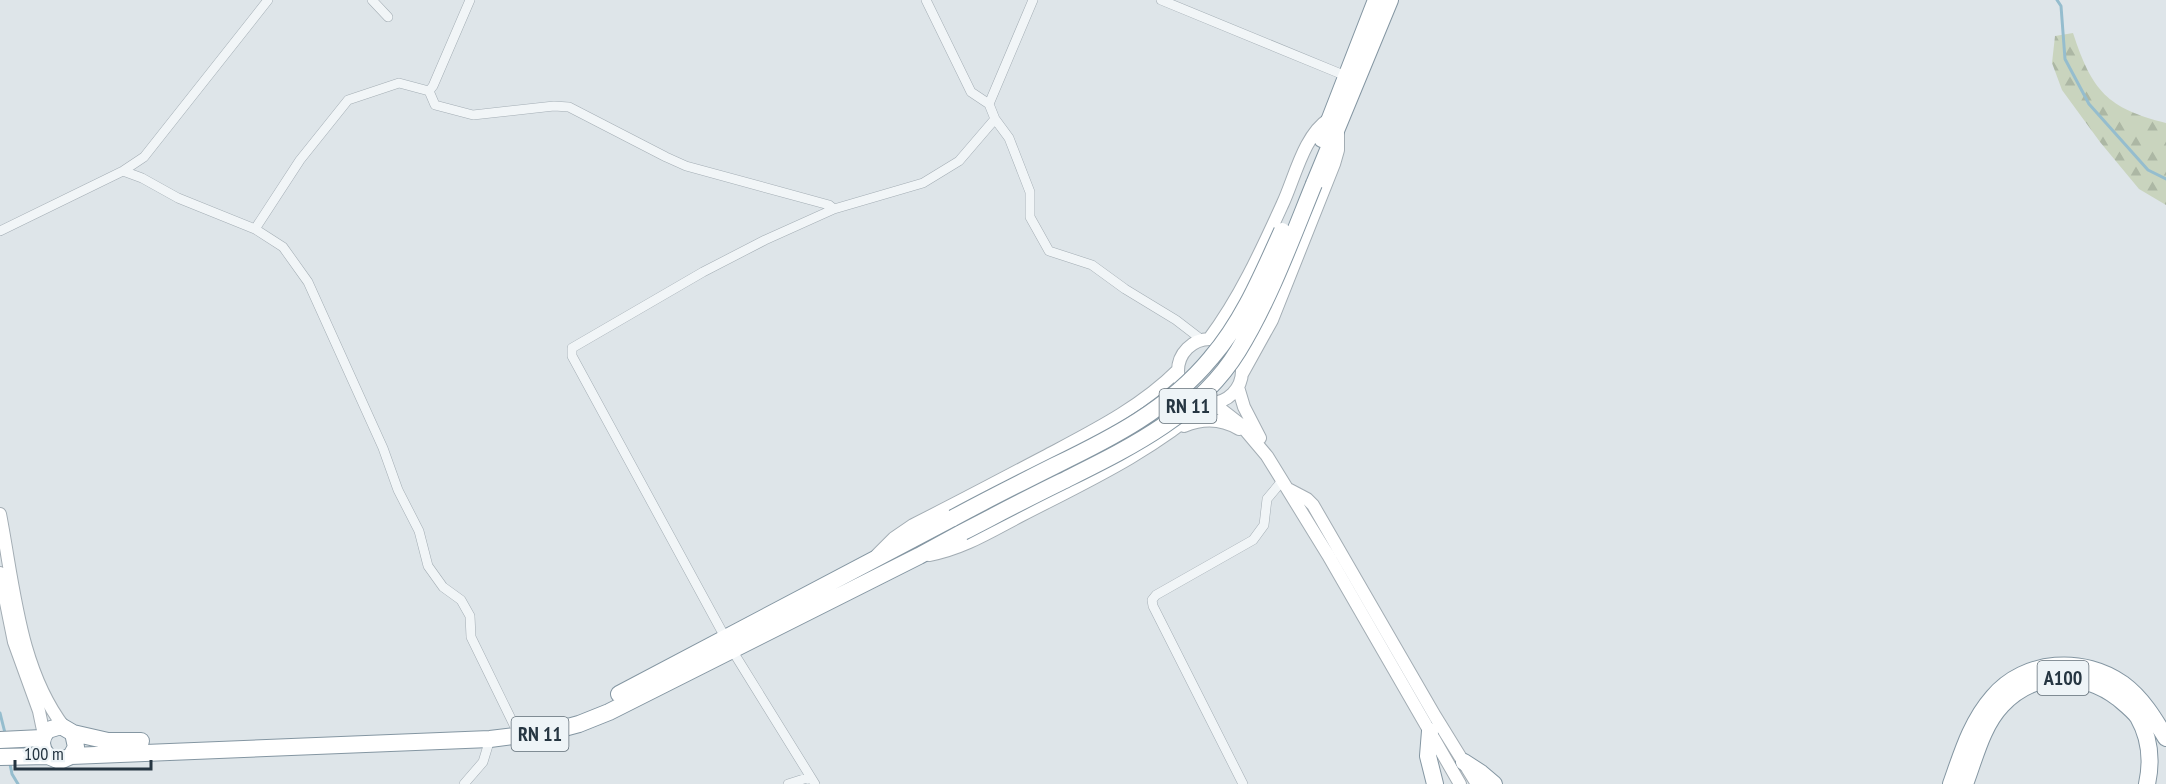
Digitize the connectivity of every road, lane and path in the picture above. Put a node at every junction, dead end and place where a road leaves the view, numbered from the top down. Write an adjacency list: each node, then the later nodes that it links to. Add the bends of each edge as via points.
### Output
1 (268, 0): 15 (street, via 144,157)
2 (372, 0): 9 (street)
3 (470, 0): 11 (street)
4 (926, 0): 12 (street, via 971,92)
5 (1033, 0): 12 (street)
6 (1161, 0): 10 (street)
7 (1376, 0): 10 (highway, RN 11)
8 (1390, 0): 14 (highway, RN 11)
9 (388, 17)
10 (1346, 76): 14 (highway, RN 11)
11 (429, 91): 17 (street, via 435,105 472,115 569,107 686,166); 18 (street, via 399,83 348,100 300,160)
12 (989, 105): 13 (street)
13 (995, 119): 17 (street, via 959,161 923,183); 20 (street, via 1010,138 1030,192 1030,217 1048,251 1097,268)
14 (1334, 124): 16 (highway, RN 11); 20 (main road, RN 11, via 1319,127 1311,137 1240,290); 22 (main road, RN 11, via 1339,143 1334,164 1272,320)
15 (123, 171): 18 (street); 19 (street)
16 (1309, 183): 30 (highway, RN 11, bridge, via 1251,327 1238,352 1206,392 1128,448); 31 (highway, RN 11, bridge, via 1239,319 1191,381 1119,434)
17 (834, 209): 33 (street, via 714,267 576,344 571,351)
18 (255, 230): 34 (street, via 283,247 308,282 419,531 428,566 443,587 461,600 470,616 471,637)
19 (0, 231)
20 (1205, 340): 21 (main road, via 1185,351); 22 (main road, via 1222,341 1233,349 1241,361)
21 (1178, 370): 24 (main road, via 1184,389 1194,399); 31 (main road, RN 11, via 1136,406 913,525)
22 (1242, 374): 23 (main road)
23 (1238, 387): 24 (main road, via 1225,400); 27 (main road)
24 (1210, 403): 25 (main road, RN 11); 26 (main road)
25 (1172, 432): 26 (main road, via 1196,421 1210,420 1227,423); 30 (main road, RN 11, via 1080,486 962,545)
26 (1252, 437): 27 (main road)
27 (1267, 456): 28 (main road)
28 (1284, 484): 36 (main road); 43 (main road, via 1313,505); 47 (street, via 1267,499 1264,525 1254,540 1152,600)
29 (0, 514): 35 (main road, via 26,646 45,697)
30 (919, 556): 33 (highway, RN 11)
31 (873, 560): 33 (highway, RN 11)
32 (0, 573): 40 (main road, via 14,642 39,711)
33 (729, 645): 34 (highway, RN 11, via 591,708); 38 (highway, RN 11, via 585,722 536,735); 44 (street)
34 (515, 727): 35 (highway, RN 11, via 126,742 96,739)
35 (69, 730): 40 (highway, via 51,728); 41 (highway, via 76,747)
36 (1430, 731): 48 (highway, via 1428,756); 49 (main road)
37 (2166, 738): 52 (highway, A100, via 2151,712 2123,684 2083,667 2050,666 2022,674 1992,697 1974,725)
38 (490, 739): 41 (highway, RN 11); 45 (street, via 483,762)
39 (0, 740): 40 (highway)
40 (36, 742): 41 (highway, via 48,756 60,761); 42 (highway)
41 (71, 756)
42 (0, 757)
43 (1464, 762): 50 (main road); 51 (highway)
44 (813, 780): 46 (street)
45 (464, 784)
46 (788, 784)
47 (1244, 784)
48 (1435, 784)
49 (1460, 784)
50 (1477, 784)
51 (1494, 784)
52 (1951, 784)
53 (1965, 784): 54 (highway, A100, via 1987,728 2001,705 2029,685 2057,678 2101,687 2137,715 2148,743)
54 (2147, 784)

